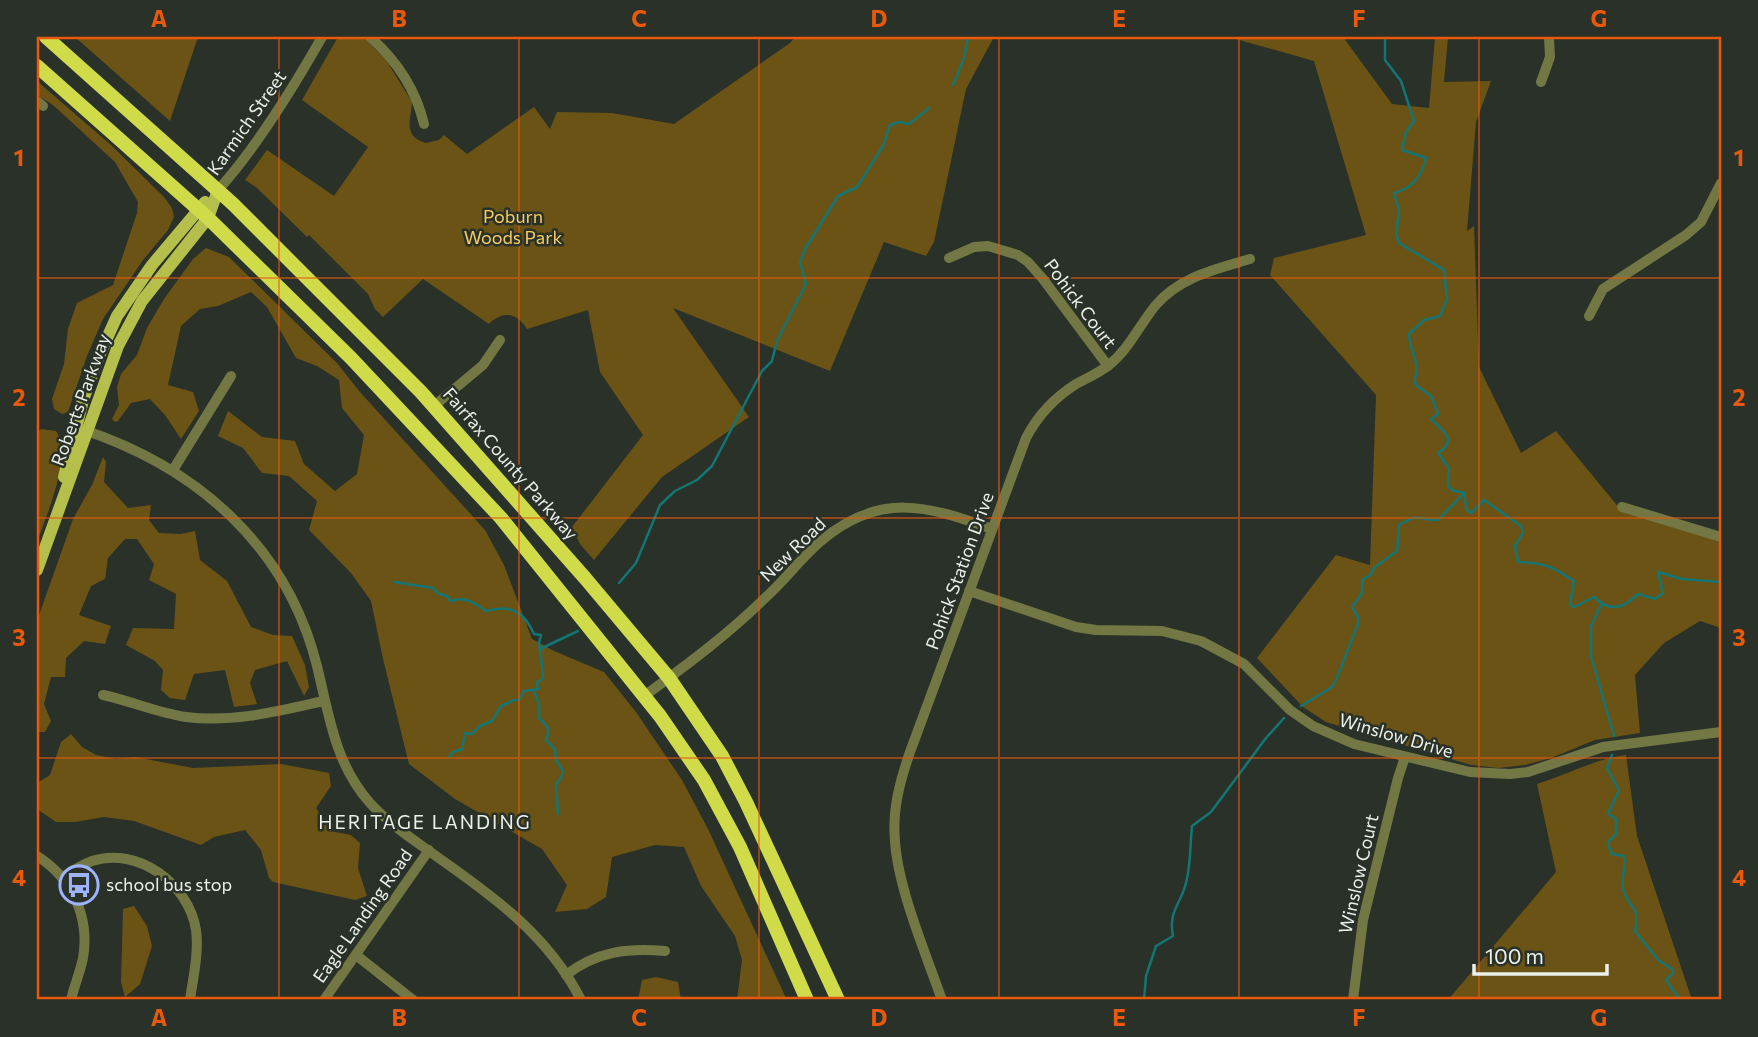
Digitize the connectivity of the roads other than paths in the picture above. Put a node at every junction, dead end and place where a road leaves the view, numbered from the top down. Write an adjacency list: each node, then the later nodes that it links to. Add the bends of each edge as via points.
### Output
1 (46, 37): 9 (highway, Fairfax County Parkway)
2 (322, 37): 9 (street, Karmich Street)
3 (370, 37): 7 (street, via 408,83)
4 (1549, 37): 6 (street, via 1550,57)
5 (37, 66): 10 (highway)
6 (1541, 82)
7 (424, 124)
8 (1721, 183): 13 (street, via 1700,222 1603,289)
9 (218, 190): 10 (main road, Roberts Parkway); 17 (highway, Fairfax County Parkway)
10 (203, 214): 18 (main road, Roberts Parkway, via 134,289 117,316 99,356); 27 (highway, via 351,358 501,518)
11 (949, 258): 15 (street, Pohick Court, via 988,246 1028,262)
12 (1250, 259): 15 (street, Pohick Station Drive, via 1207,271 1174,289)
13 (1590, 316)
14 (500, 340): 17 (street, via 483,365)
15 (1108, 366): 21 (street, Pohick Station Drive, via 1065,392 1035,420)
16 (230, 376): 19 (street)
17 (433, 406): 25 (highway, Fairfax County Parkway)
18 (81, 429): 19 (street); 23 (main road, Roberts Parkway)
19 (173, 470): 28 (street, via 227,512 273,566 305,627)
20 (1622, 507): 22 (street)
21 (992, 529): 24 (street, Pohick Station Drive); 25 (street, New Road, via 920,507 892,508 853,520 820,542 714,645)
22 (1721, 537)
23 (37, 570)
24 (969, 591): 30 (street, Winslow Drive, via 1076,627 1162,631 1201,641 1244,664 1312,726 1342,740); 44 (street, Pohick Station Drive, via 906,762 894,828 903,885)
25 (668, 678): 27 (street, New Road); 43 (highway, Fairfax County Parkway, via 722,756)
26 (103, 695): 28 (street, via 199,718 254,716)
27 (644, 696): 42 (highway, via 704,780 740,847)
28 (324, 701): 31 (street, via 338,749 359,789 383,815)
29 (1721, 732): 30 (street, Winslow Drive, via 1603,747 1545,768 1510,774 1470,772)
30 (1405, 757): 45 (street, Winslow Court, via 1363,920)
31 (429, 850): 35 (street, Eagle Landing Road); 36 (street, via 509,909)
32 (37, 856): 33 (street)
33 (63, 877): 37 (street, via 77,903 84,936); 38 (street, via 91,861 116,858 148,866 175,886 185,898 196,929)
34 (665, 951): 36 (street, via 611,952)
35 (355, 955): 39 (street, Eagle Landing Road); 40 (street)
36 (566, 975): 41 (street)
37 (71, 1000)
38 (190, 1000)
39 (324, 1000)
40 (414, 1000)
41 (581, 1000)
42 (807, 1000)
43 (838, 1000)
44 (942, 1000)
45 (1353, 1000)

